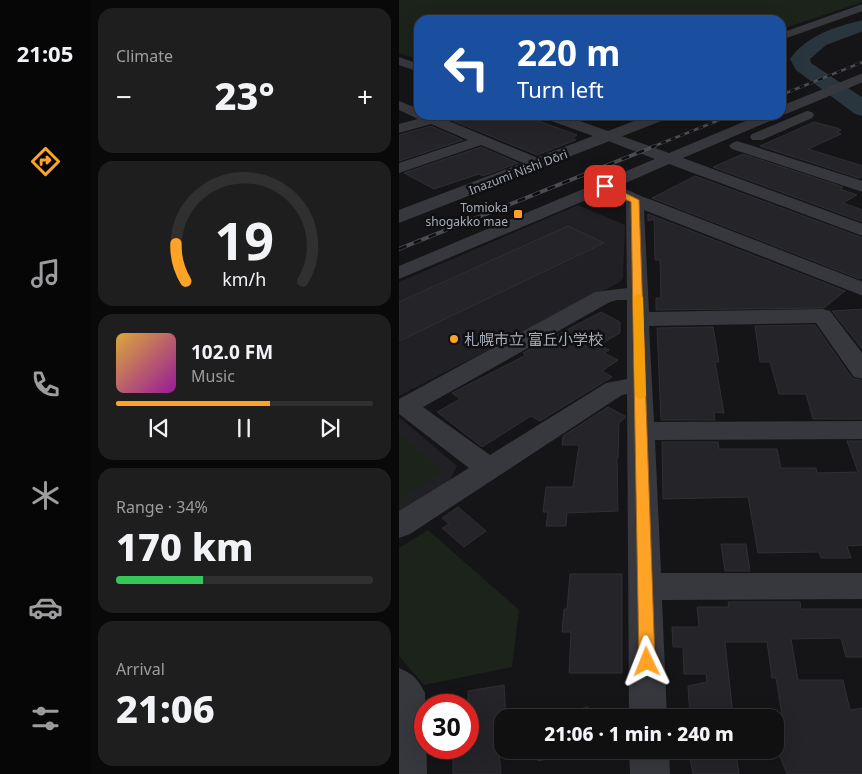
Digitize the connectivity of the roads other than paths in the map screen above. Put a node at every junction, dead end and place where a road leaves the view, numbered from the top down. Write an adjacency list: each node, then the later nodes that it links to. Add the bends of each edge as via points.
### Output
1 (862, 8): 2 (street)
2 (786, 35)
3 (399, 61): 4 (street)
4 (414, 66)
5 (862, 77): 6 (street)
6 (786, 110)
7 (414, 113): 13 (street)
8 (807, 115): 16 (street)
9 (436, 120): 15 (street)
10 (563, 120): 14 (street)
11 (651, 120): 14 (street, Inazumi Nishi Dōri)
12 (761, 120): 17 (street)
13 (399, 129)
14 (608, 136): 17 (street); 18 (street, Inazumi Nishi Dōri)
15 (482, 140): 18 (street); 19 (street)
16 (737, 146): 20 (street); 22 (street)
17 (670, 158): 20 (street); 21 (street)
18 (539, 164): 24 (street, Inazumi Nishi Dōri)
19 (399, 168)
20 (687, 168): 25 (street)
21 (605, 186): 23 (street, via 629,196); 26 (street)
22 (862, 187)
23 (635, 203): 27 (street, via 646,204); 28 (street)
24 (399, 217)
25 (862, 231)
26 (399, 273)
27 (862, 290)
28 (638, 307): 29 (street, via 822,316); 30 (street); 33 (street, via 617,294 603,297 405,406)
29 (862, 372)
30 (640, 385): 32 (street); 33 (street, via 615,388)
31 (862, 430): 32 (street)
32 (641, 431): 36 (street)
33 (489, 468): 34 (street)
34 (399, 526)
35 (862, 586): 36 (street)
36 (645, 587): 38 (street)
37 (399, 685): 40 (street, via 406,693)
38 (649, 709)
39 (649, 759): 41 (street)
40 (407, 774)
41 (650, 774)

